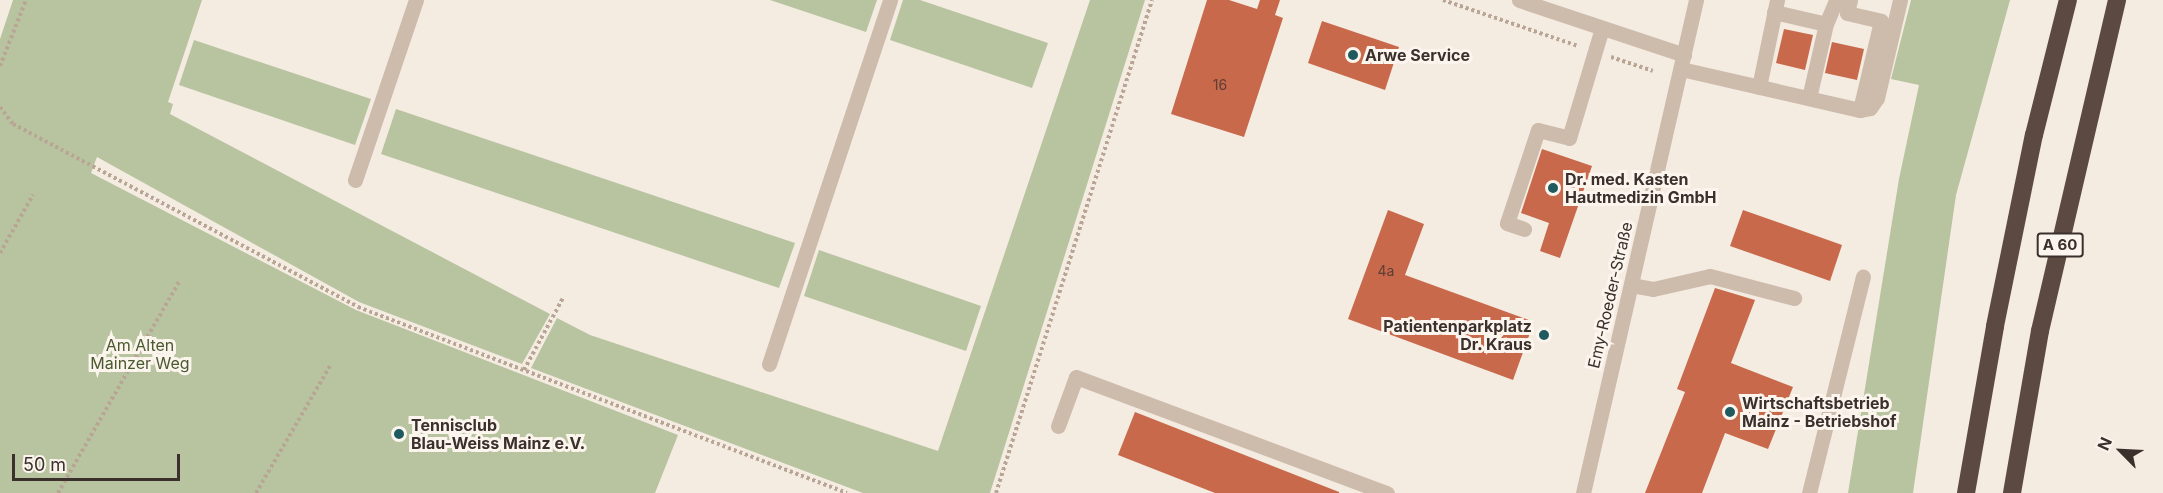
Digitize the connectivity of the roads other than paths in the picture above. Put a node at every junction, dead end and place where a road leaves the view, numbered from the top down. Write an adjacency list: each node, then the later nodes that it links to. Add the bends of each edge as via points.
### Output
1 (416, 0): 17 (street)
2 (890, 0): 22 (street)
3 (1519, 0): 12 (street)
4 (1696, 0): 13 (street, Emy-Roeder-Straße)
5 (1836, 0): 11 (street)
6 (1850, 0): 16 (street, via 1847,13 1881,21)
7 (1900, 0): 16 (street, via 1877,98 1870,108)
8 (2068, 0): 27 (highway, A 60, via 2034,135)
9 (2117, 0): 28 (highway, A 60, via 2040,331)
10 (1776, 6): 11 (street); 14 (street)
11 (1826, 24): 15 (street)
12 (1602, 28): 13 (street); 18 (street, via 1569,138 1538,130 1507,223)
13 (1683, 62): 14 (street); 20 (street, Emy-Roeder-Straße)
14 (1765, 88): 15 (street)
15 (1809, 98): 16 (street)
16 (1860, 110)
17 (355, 180)
18 (1524, 228)
19 (1863, 277): 26 (street)
20 (1631, 285): 21 (street, via 1653,289 1710,276); 25 (street, Emy-Roeder-Straße)
21 (1794, 298)
22 (769, 364)
23 (1058, 426): 24 (street, via 1076,376)
24 (1387, 493)
25 (1583, 493)
26 (1809, 493)
27 (1966, 493)
28 (2012, 493)

